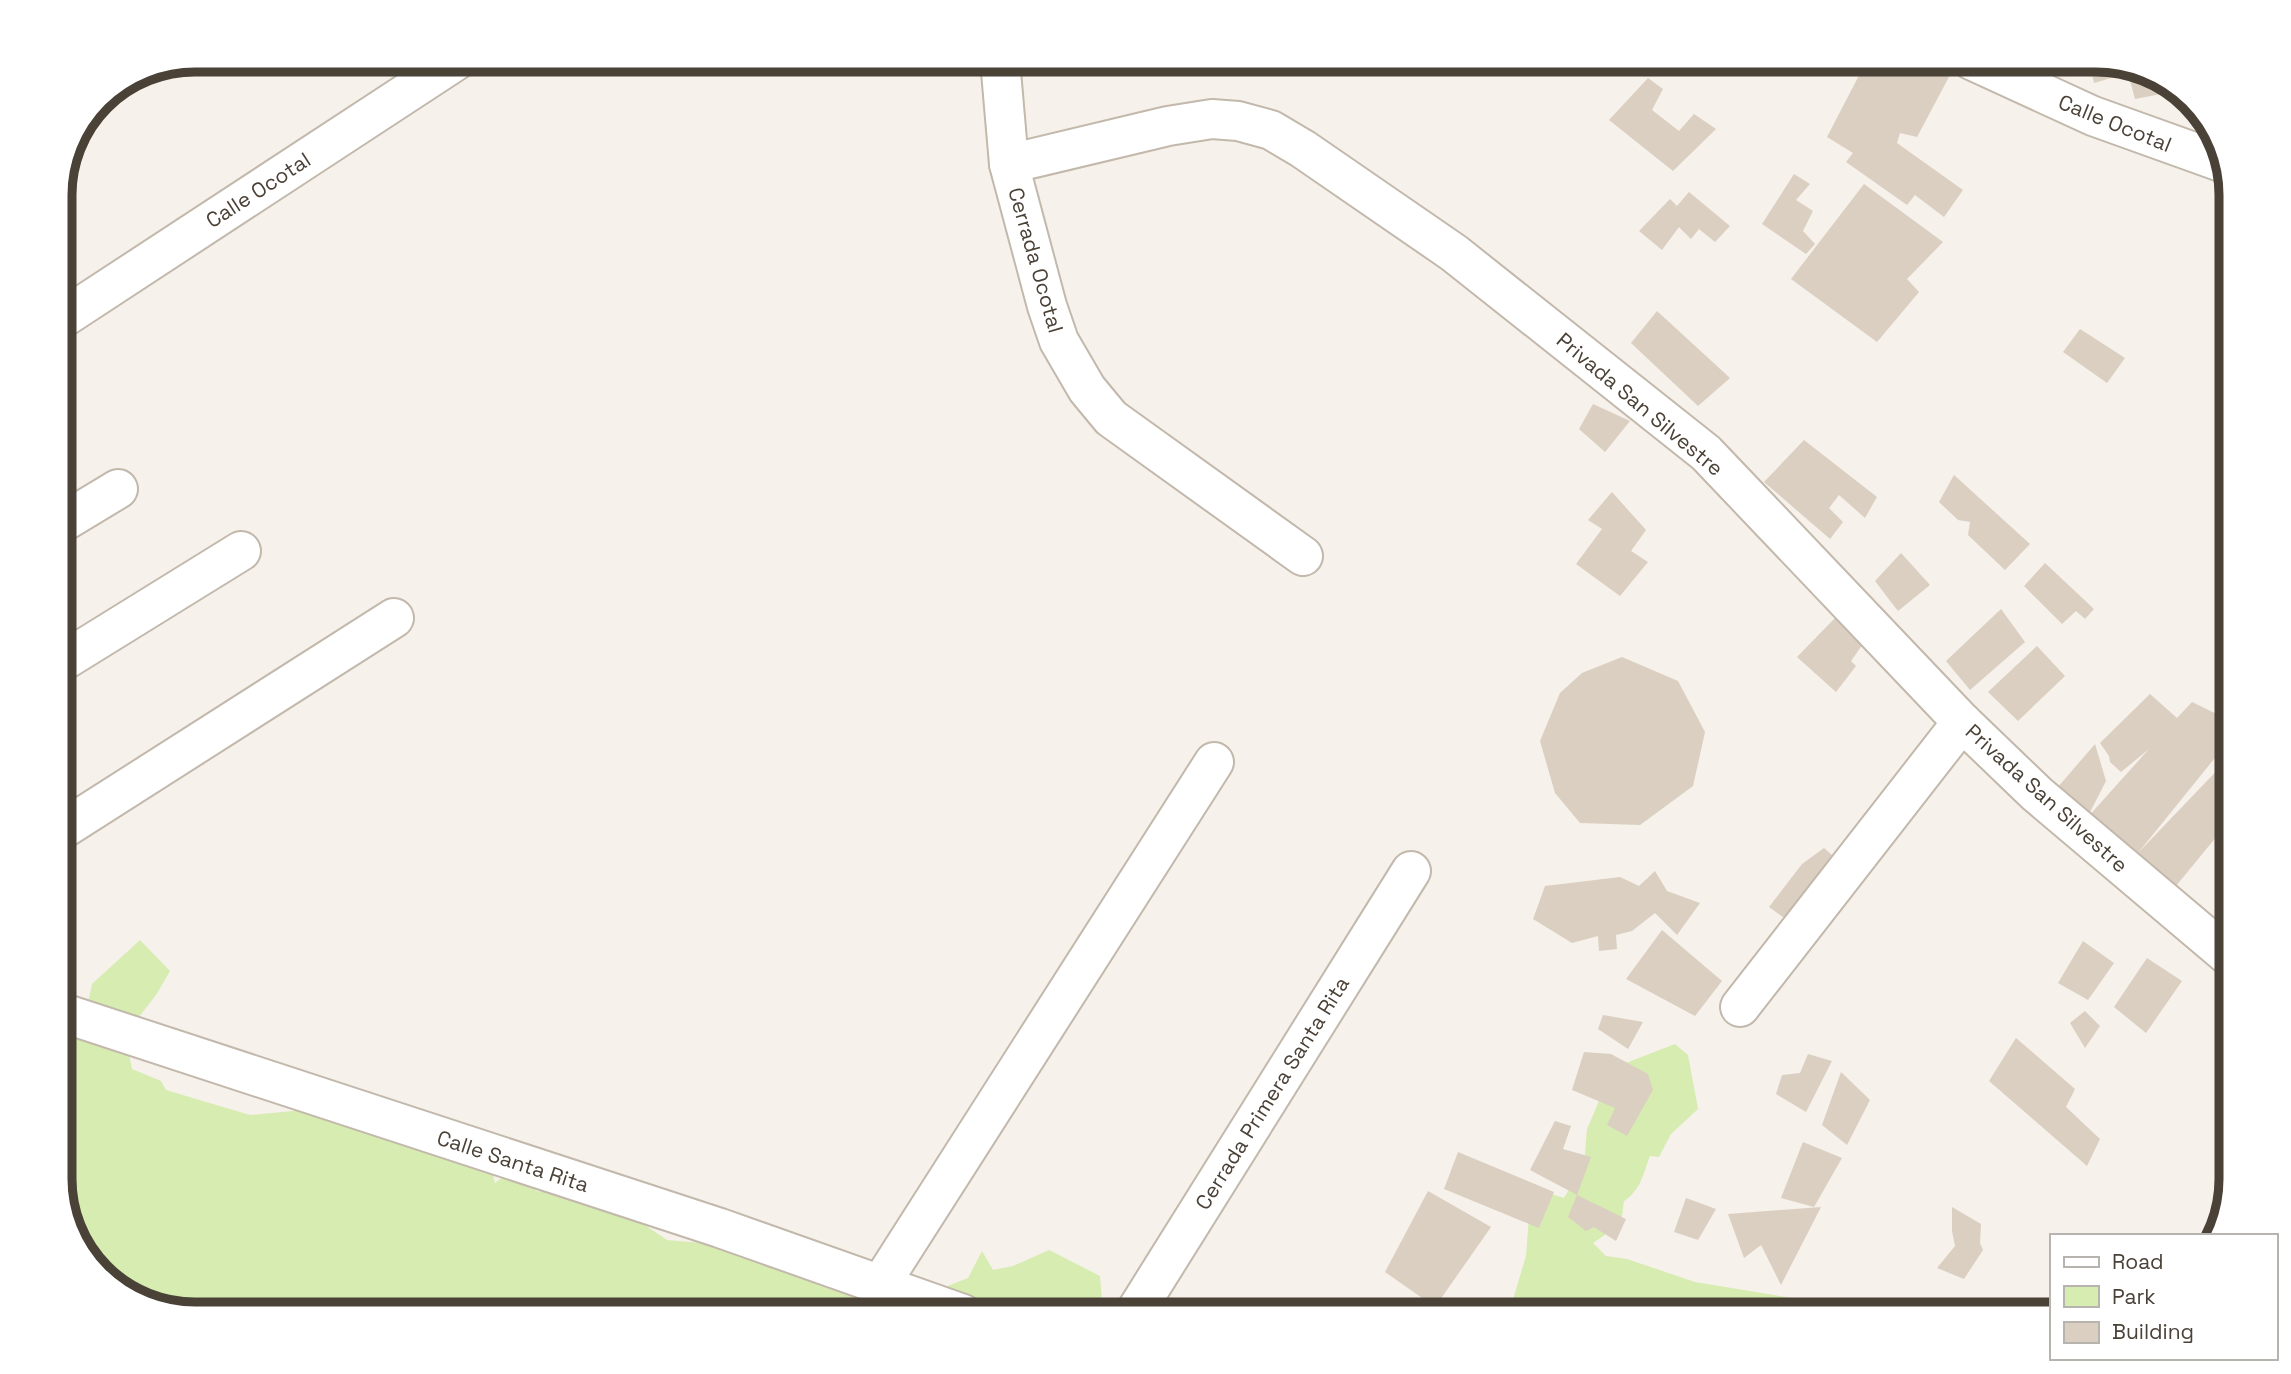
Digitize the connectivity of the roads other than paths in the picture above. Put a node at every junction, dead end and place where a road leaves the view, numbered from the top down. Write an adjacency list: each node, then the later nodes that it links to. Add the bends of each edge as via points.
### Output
1 (439, 72): 6 (street, Calle Ocotal)
2 (1001, 72): 5 (street, Cerrada Ocotal)
3 (1996, 72): 4 (street, Calle Ocotal, via 2093,116)
4 (2214, 159)
5 (1009, 164): 10 (street, Cerrada Ocotal, via 1059,341 1087,388 1111,418); 13 (street, Privada San Silvestre, via 1212,119 1238,121 1281,136 1454,253 1706,453)
6 (72, 312)
7 (118, 489): 8 (street)
8 (72, 517)
9 (241, 551): 12 (street)
10 (1303, 556)
11 (394, 618): 15 (street)
12 (72, 656)
13 (1962, 722): 17 (street, Privada San Silvestre, via 2037,794); 18 (street)
14 (1213, 762): 20 (street)
15 (72, 823)
16 (1411, 871): 22 (street, Cerrada Primera Santa Rita)
17 (2219, 948)
18 (1740, 1007)
19 (72, 1017): 20 (street, Calle Santa Rita, via 720,1228)
20 (880, 1285): 21 (street, Calle Santa Rita)
21 (929, 1302)
22 (1142, 1302)

